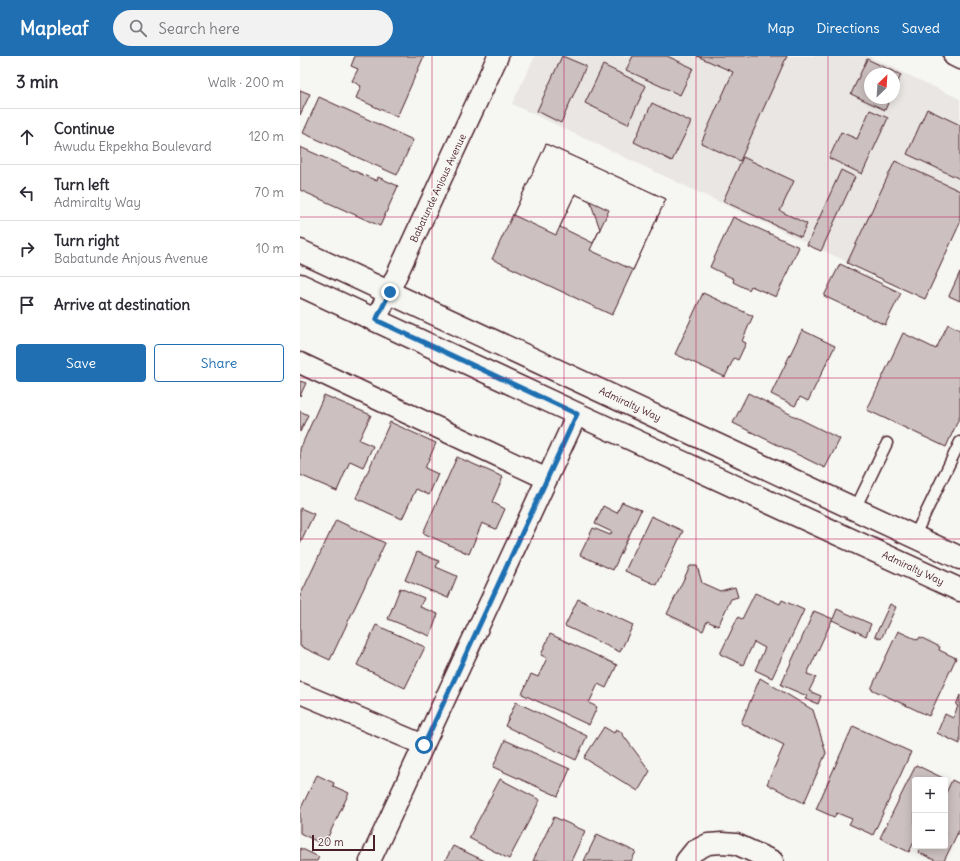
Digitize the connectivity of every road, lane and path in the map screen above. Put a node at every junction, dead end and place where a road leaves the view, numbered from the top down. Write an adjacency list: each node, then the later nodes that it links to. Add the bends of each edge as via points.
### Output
1 (498, 56): 6 (street, Babatunde Anjous Avenue)
2 (954, 56): 3 (street)
3 (960, 59)
4 (300, 251): 6 (main road, Admiralty Way)
5 (300, 285): 7 (main road, Admiralty Way)
6 (390, 292): 7 (street, Babatunde Anjous Avenue); 13 (main road, Admiralty Way)
7 (376, 320): 9 (main road, Admiralty Way)
8 (300, 363): 12 (street)
9 (577, 414): 12 (street); 16 (main road, Admiralty Way)
10 (960, 442): 14 (lane)
11 (887, 443): 13 (lane)
12 (547, 479): 18 (street)
13 (855, 509): 14 (main road, Admiralty Way)
14 (914, 537): 15 (main road, Admiralty Way)
15 (960, 558)
16 (960, 590)
17 (300, 693): 18 (street)
18 (424, 745): 19 (street)
19 (370, 861)
20 (686, 861): 21 (street, via 694,851 708,844 722,843 736,844)
21 (773, 861)

